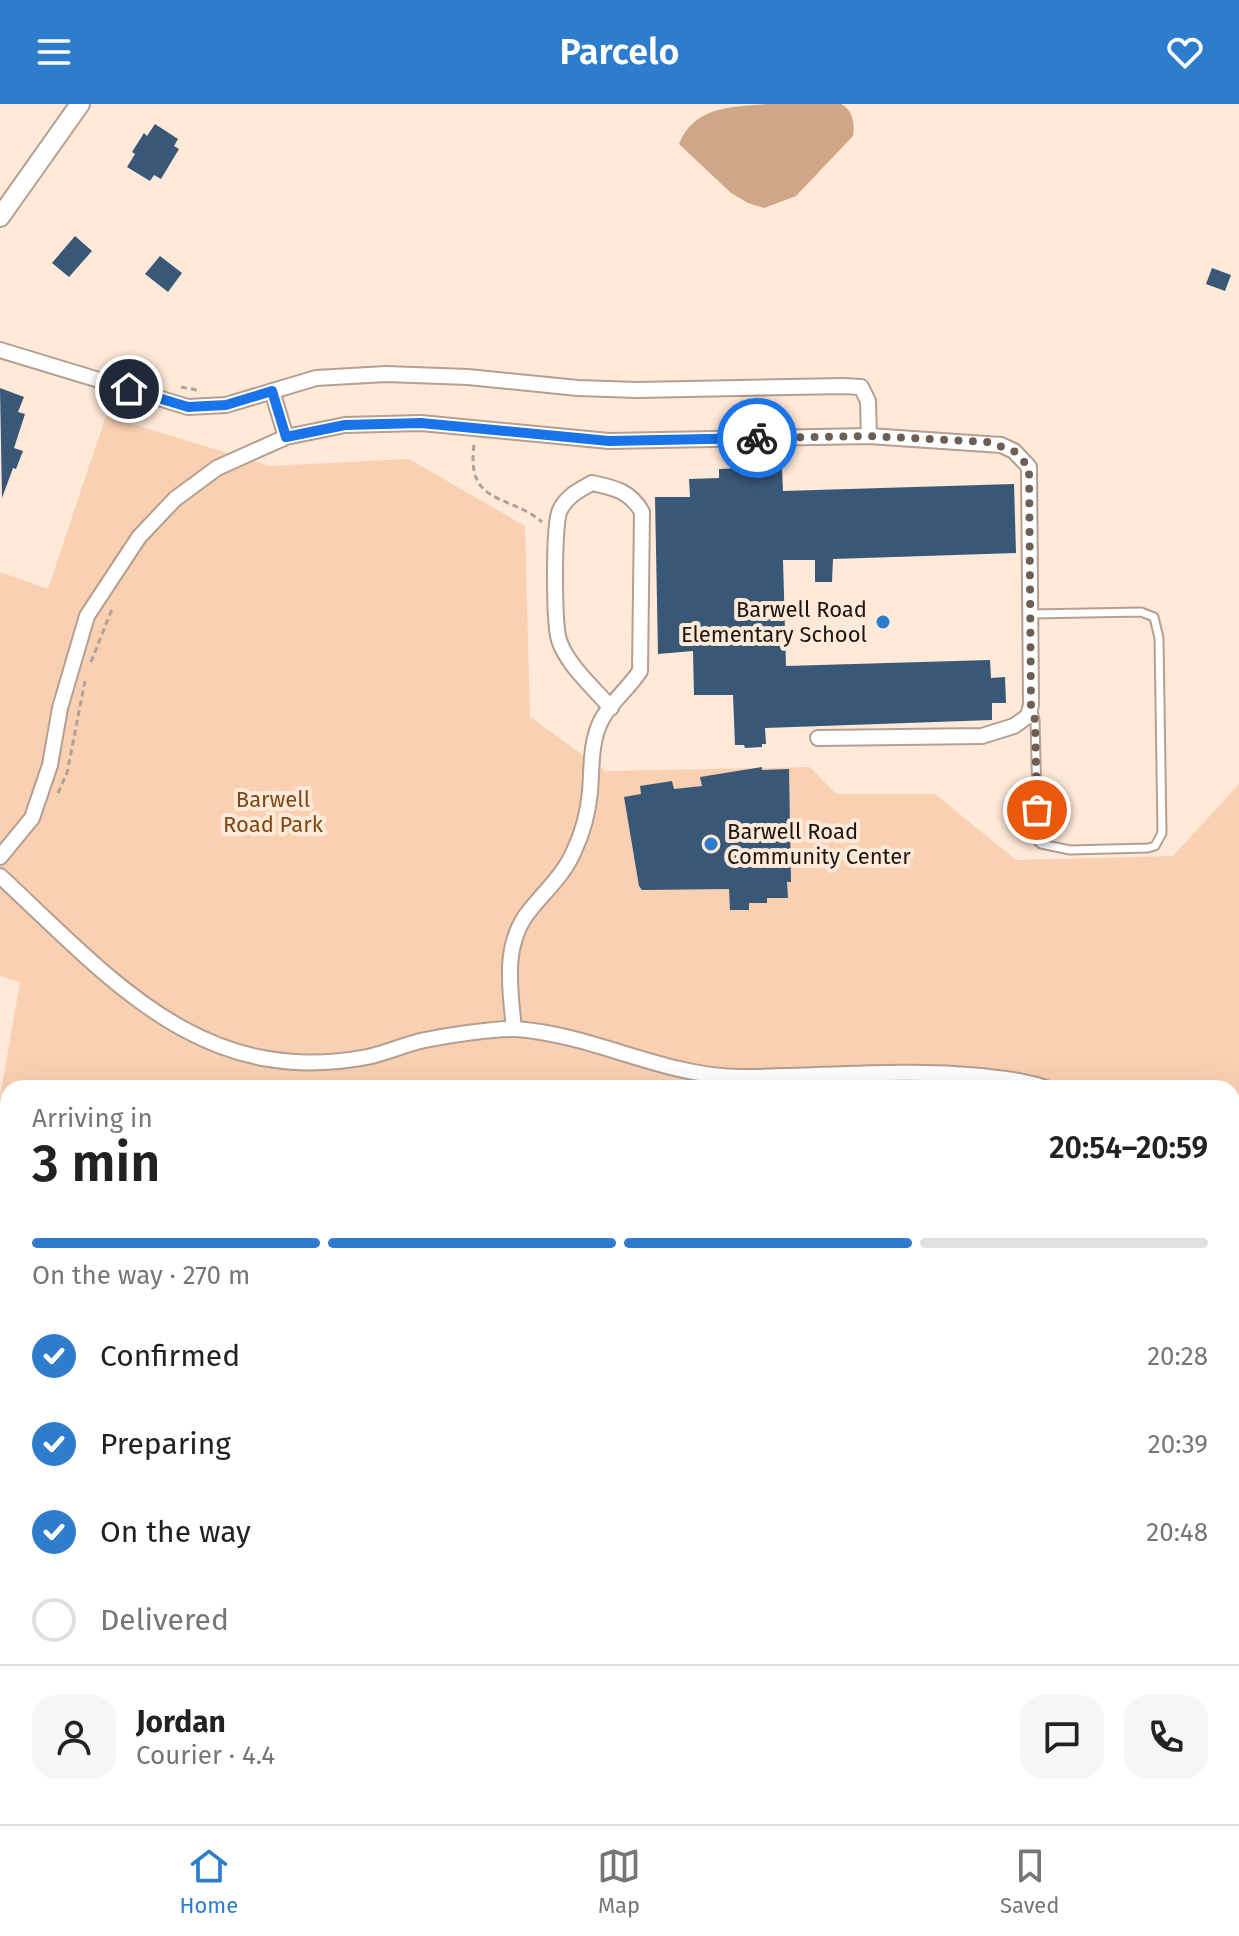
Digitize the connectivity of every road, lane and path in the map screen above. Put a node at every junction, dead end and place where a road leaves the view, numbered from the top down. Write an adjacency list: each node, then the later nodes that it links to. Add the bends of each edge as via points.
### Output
1 (80, 104): 2 (street)
2 (0, 217)
3 (0, 350): 4 (street, via 188,407 226,405)
4 (272, 391): 5 (street, via 316,378 386,374 637,390 861,387 868,401); 6 (street)
5 (869, 436): 6 (street, via 609,441 421,423 345,425); 10 (street, via 988,442 1021,457 1029,467)
6 (286, 437): 17 (street, via 217,468 175,499 139,537 87,616 32,818)
7 (474, 441): 8 (path, via 471,466 482,489 542,520)
8 (542, 533)
9 (111, 609): 11 (path)
10 (1031, 614): 13 (street); 13 (lane, via 1141,612 1154,617 1159,638 1162,833 1155,846 1070,850 1038,841)
11 (90, 667)
12 (86, 677): 16 (path)
13 (1031, 705): 15 (street, via 1028,716 1014,726 982,736)
14 (611, 708): 14 (street, via 640,671 642,512 635,499 619,489 592,483 570,495 558,513 558,639); 19 (street, via 593,747 585,824 573,855 512,943)
15 (818, 738)
16 (58, 794)
17 (0, 857)
18 (0, 876): 19 (street, via 123,991 215,1046 259,1058 312,1063)
19 (514, 1029): 20 (street, via 695,1074 939,1072)
20 (1016, 1080)

